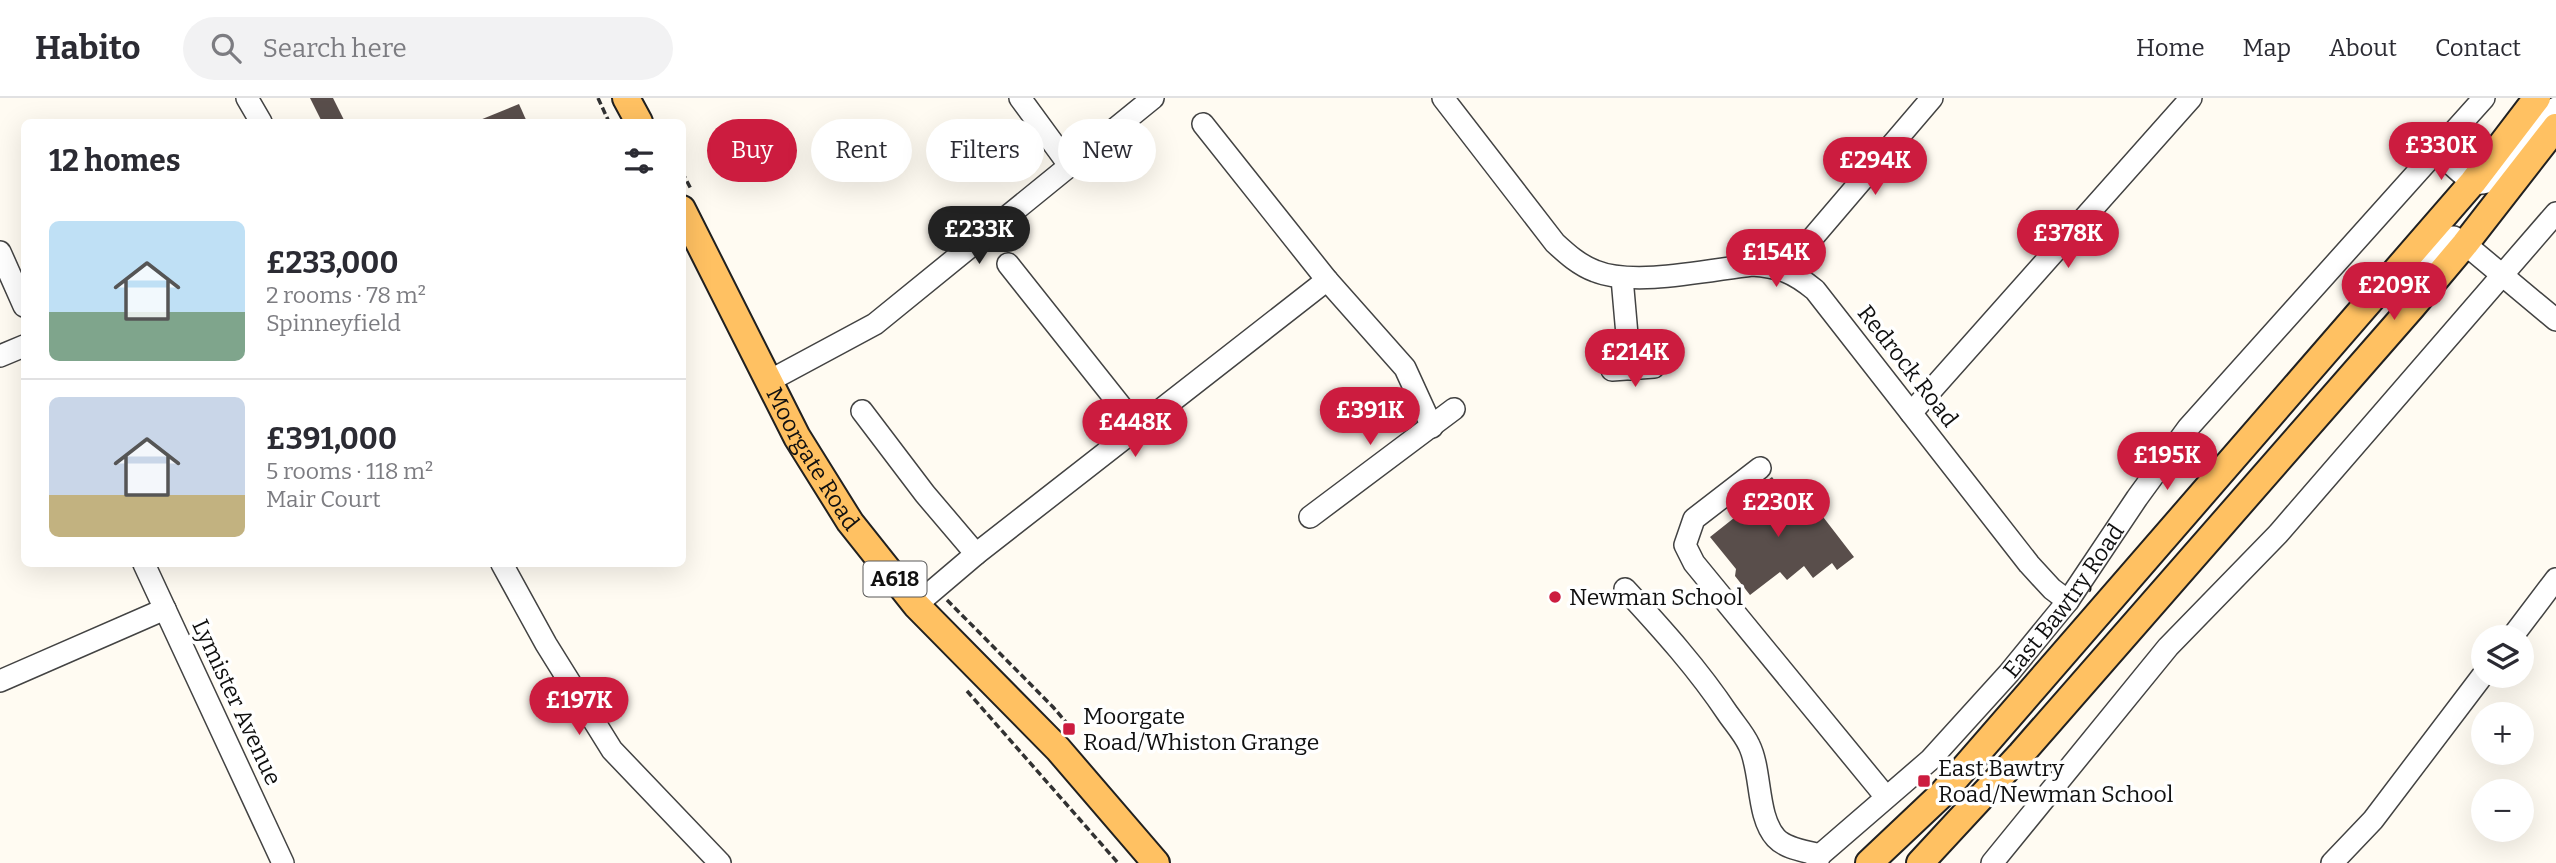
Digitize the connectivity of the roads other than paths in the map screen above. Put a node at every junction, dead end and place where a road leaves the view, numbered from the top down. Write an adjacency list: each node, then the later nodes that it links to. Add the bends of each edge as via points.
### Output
1 (247, 98): 11 (street)
2 (626, 98): 12 (main road)
3 (1020, 98): 16 (street)
4 (1153, 98): 13 (street)
5 (1443, 98): 27 (street, Redrock Road, via 1555,243 1595,271)
6 (1931, 98): 25 (street)
7 (2191, 98): 38 (street)
8 (2484, 98): 17 (street, East Bawtry Road)
9 (2537, 98): 19 (main road, East Bawtry Road)
10 (2556, 108): 19 (street, via 2505,173 2484,184)
11 (259, 119)
12 (637, 119)
13 (1127, 119)
14 (1203, 124): 28 (street)
15 (2556, 127): 22 (main road)
16 (1058, 150)
17 (2436, 150): 19 (street); 49 (street, East Bawtry Road, via 2188,428)
18 (1058, 174): 35 (street, via 875,324)
19 (2473, 182): 33 (main road, East Bawtry Road)
20 (689, 202): 35 (main road, Moorgate Road / A618)
21 (2556, 213): 26 (street)
22 (2465, 244): 26 (street); 33 (street, East Bawtry Road, via 2454,237 2445,238 2372,315); 60 (main road, via 2030,744)
23 (0, 252): 29 (street)
24 (1008, 264): 40 (street)
25 (1787, 271): 27 (street, Redrock Road, via 1752,265); 38 (street, Redrock Road, via 1815,290)
26 (2503, 275): 30 (street); 61 (street, via 2278,534 2168,647)
27 (1622, 278): 34 (street, via 1621,369)
28 (1327, 280): 39 (street, via 1405,368); 40 (street)
29 (21, 299)
30 (2556, 320)
31 (21, 346): 32 (street)
32 (0, 356)
33 (2316, 364): 59 (main road, East Bawtry Road, via 1941,795)
34 (1654, 367)
35 (769, 381): 48 (main road, Moorgate Road / A618, via 797,437 850,522)
36 (1454, 409): 39 (street)
37 (862, 411): 43 (street)
38 (1911, 413): 49 (street, Redrock Road, via 2029,564)
39 (1432, 426): 42 (street)
40 (1139, 429): 43 (street)
41 (1760, 468): 54 (street, via 1693,519 1685,545 1694,563)
42 (1310, 517)
43 (976, 554): 48 (street)
44 (145, 567): 50 (street, Lymister Avenue)
45 (504, 567): 57 (street, via 612,750)
46 (2556, 579): 51 (street)
47 (1625, 589): 55 (street, via 1672,639 1749,745 1776,839)
48 (926, 597): 58 (main road, Moorgate Road / A618)
49 (2068, 601): 54 (street, East Bawtry Road, via 1930,760)
50 (164, 609): 52 (street); 56 (street, Lymister Avenue)
51 (2521, 625)
52 (0, 681)
53 (2473, 688): 62 (street, via 2373,820)
54 (1886, 797): 55 (street, East Bawtry Road)
55 (1819, 859)
56 (283, 863)
57 (720, 863)
58 (1156, 863)
59 (1869, 863)
60 (1920, 863)
61 (1992, 863)
62 (2332, 863)

